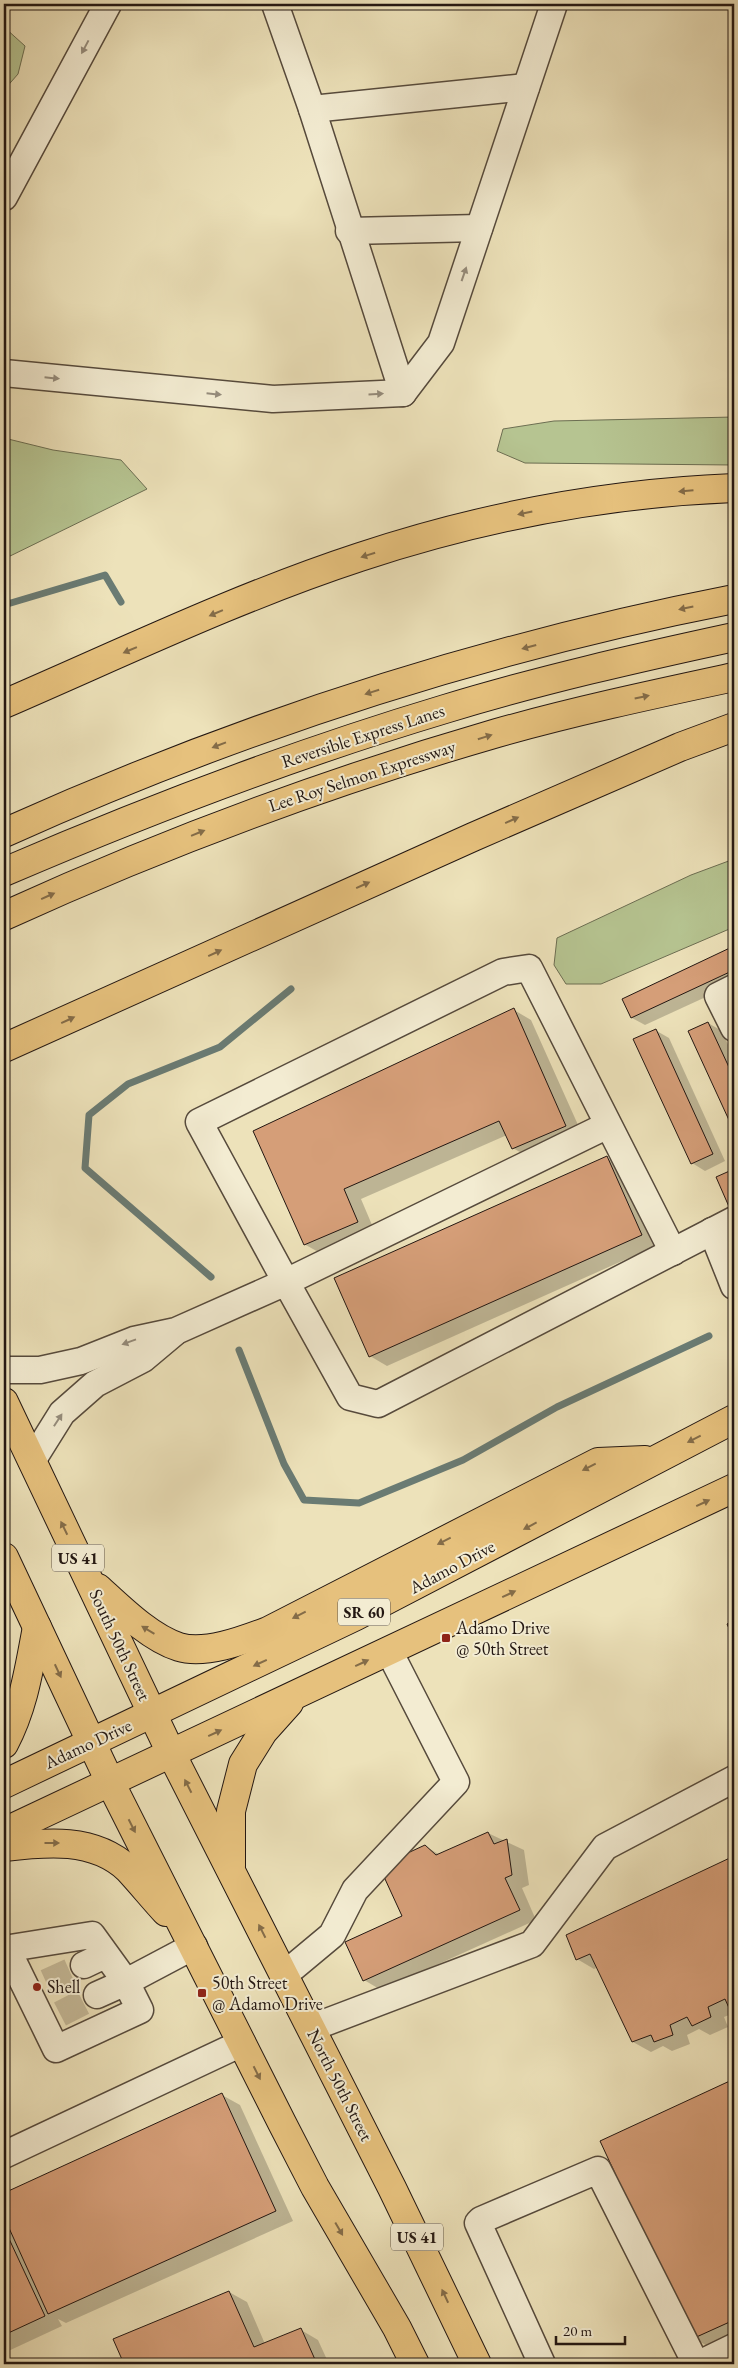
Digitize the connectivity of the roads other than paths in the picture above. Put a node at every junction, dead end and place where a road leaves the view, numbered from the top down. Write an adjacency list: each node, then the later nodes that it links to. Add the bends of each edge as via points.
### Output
1 (108, 4): 6 (lane, one-way to 6)
2 (275, 4): 5 (lane)
3 (554, 4): 4 (lane)
4 (526, 87): 5 (lane); 7 (lane)
5 (312, 109): 8 (lane)
6 (4, 197)
7 (479, 228): 8 (lane); 10 (lane, one-way to 7, via 441,343)
8 (349, 231): 10 (lane)
9 (4, 374): 10 (lane, one-way to 10, via 273,399)
10 (403, 393)
11 (734, 488): 15 (main road, one-way to 15, via 595,501 491,520 417,539 262,593)
12 (734, 599): 17 (main road, one-way to 17, via 566,637 370,692 233,739)
13 (734, 637): 18 (main road, Reversible Express Lanes, via 533,684 334,744 162,806)
14 (734, 677): 19 (main road, Lee Roy Selmon Expressway, one-way to 14, via 135,858 355,776 499,733)
15 (4, 704)
16 (734, 727): 22 (main road, one-way to 16, via 464,841 680,747)
17 (4, 833)
18 (4, 872)
19 (4, 916)
20 (734, 988): 21 (lane, via 718,996)
21 (734, 1028)
22 (10, 1048)
23 (608, 1125): 25 (lane); 26 (lane); 26 (lane, via 529,968 502,972 199,1122)
24 (723, 1225): 25 (lane); 27 (lane)
25 (672, 1252): 26 (lane, via 378,1404 350,1397)
26 (286, 1282): 28 (lane)
27 (734, 1286)
28 (176, 1331): 29 (lane, one-way to 29, via 134,1340 81,1361 40,1370); 33 (lane, one-way to 28, via 62,1414 95,1384 143,1360)
29 (4, 1370)
30 (4, 1402): 33 (main road, South 50th Street / US 41)
31 (734, 1418): 32 (main road, Adamo Drive / SR 60, one-way to 32)
32 (654, 1459): 36 (main road, one-way to 36, via 598,1462 268,1631 233,1644 179,1647 143,1628); 40 (main road, Adamo Drive / SR 60, one-way to 40, via 442,1573)
33 (32, 1461): 36 (main road, South 50th Street / US 41, one-way to 33)
34 (734, 1488): 38 (main road, SR 60, one-way to 34)
35 (7, 1569): 37 (main road)
36 (90, 1581): 40 (main road, South 50th Street / US 41)
37 (37, 1627): 41 (main road, one-way to 41); 42 (main road, via 24,1697)
38 (389, 1651): 39 (main road, SR 60, one-way to 38); 52 (lane, via 456,1782 355,1890 332,1935)
39 (297, 1694): 43 (main road, SR 60, one-way to 39); 49 (main road, via 263,1732 242,1764 231,1811)
40 (152, 1714): 41 (main road, Adamo Drive / SR 60); 43 (main road, South 50th Street / US 41)
41 (91, 1743): 45 (main road); 46 (main road, Adamo Drive / SR 60)
42 (4, 1744)
43 (171, 1753): 45 (main road, SR 60); 49 (main road, North 50th Street / US 41, one-way to 43)
44 (734, 1779): 55 (lane, via 605,1848 532,1944)
45 (110, 1782): 47 (main road, SR 60); 50 (main road, one-way to 50)
46 (4, 1784)
47 (4, 1832)
48 (4, 1847): 50 (main road, one-way to 50, via 72,1843 93,1849 127,1868)
49 (231, 1870): 52 (main road, North 50th Street / US 41, one-way to 49)
50 (190, 1940): 53 (lane); 56 (main road)
51 (5, 1949): 53 (lane, via 92,1936 95,1960); 53 (lane, via 36,1986 52,2018 56,2049 140,2010)
52 (284, 1974): 55 (main road, North 50th Street / US 41)
53 (126, 1982): 54 (lane)
54 (98, 1995)
55 (311, 2028): 60 (main road, North 50th Street / US 41, one-way to 55, via 421,2245)
56 (242, 2043): 57 (lane); 59 (main road, one-way to 59, via 315,2187)
57 (4, 2154)
58 (734, 2347): 62 (lane)
59 (415, 2364)
60 (477, 2364)
61 (542, 2364): 62 (lane, via 478,2223 598,2170)
62 (697, 2364)

